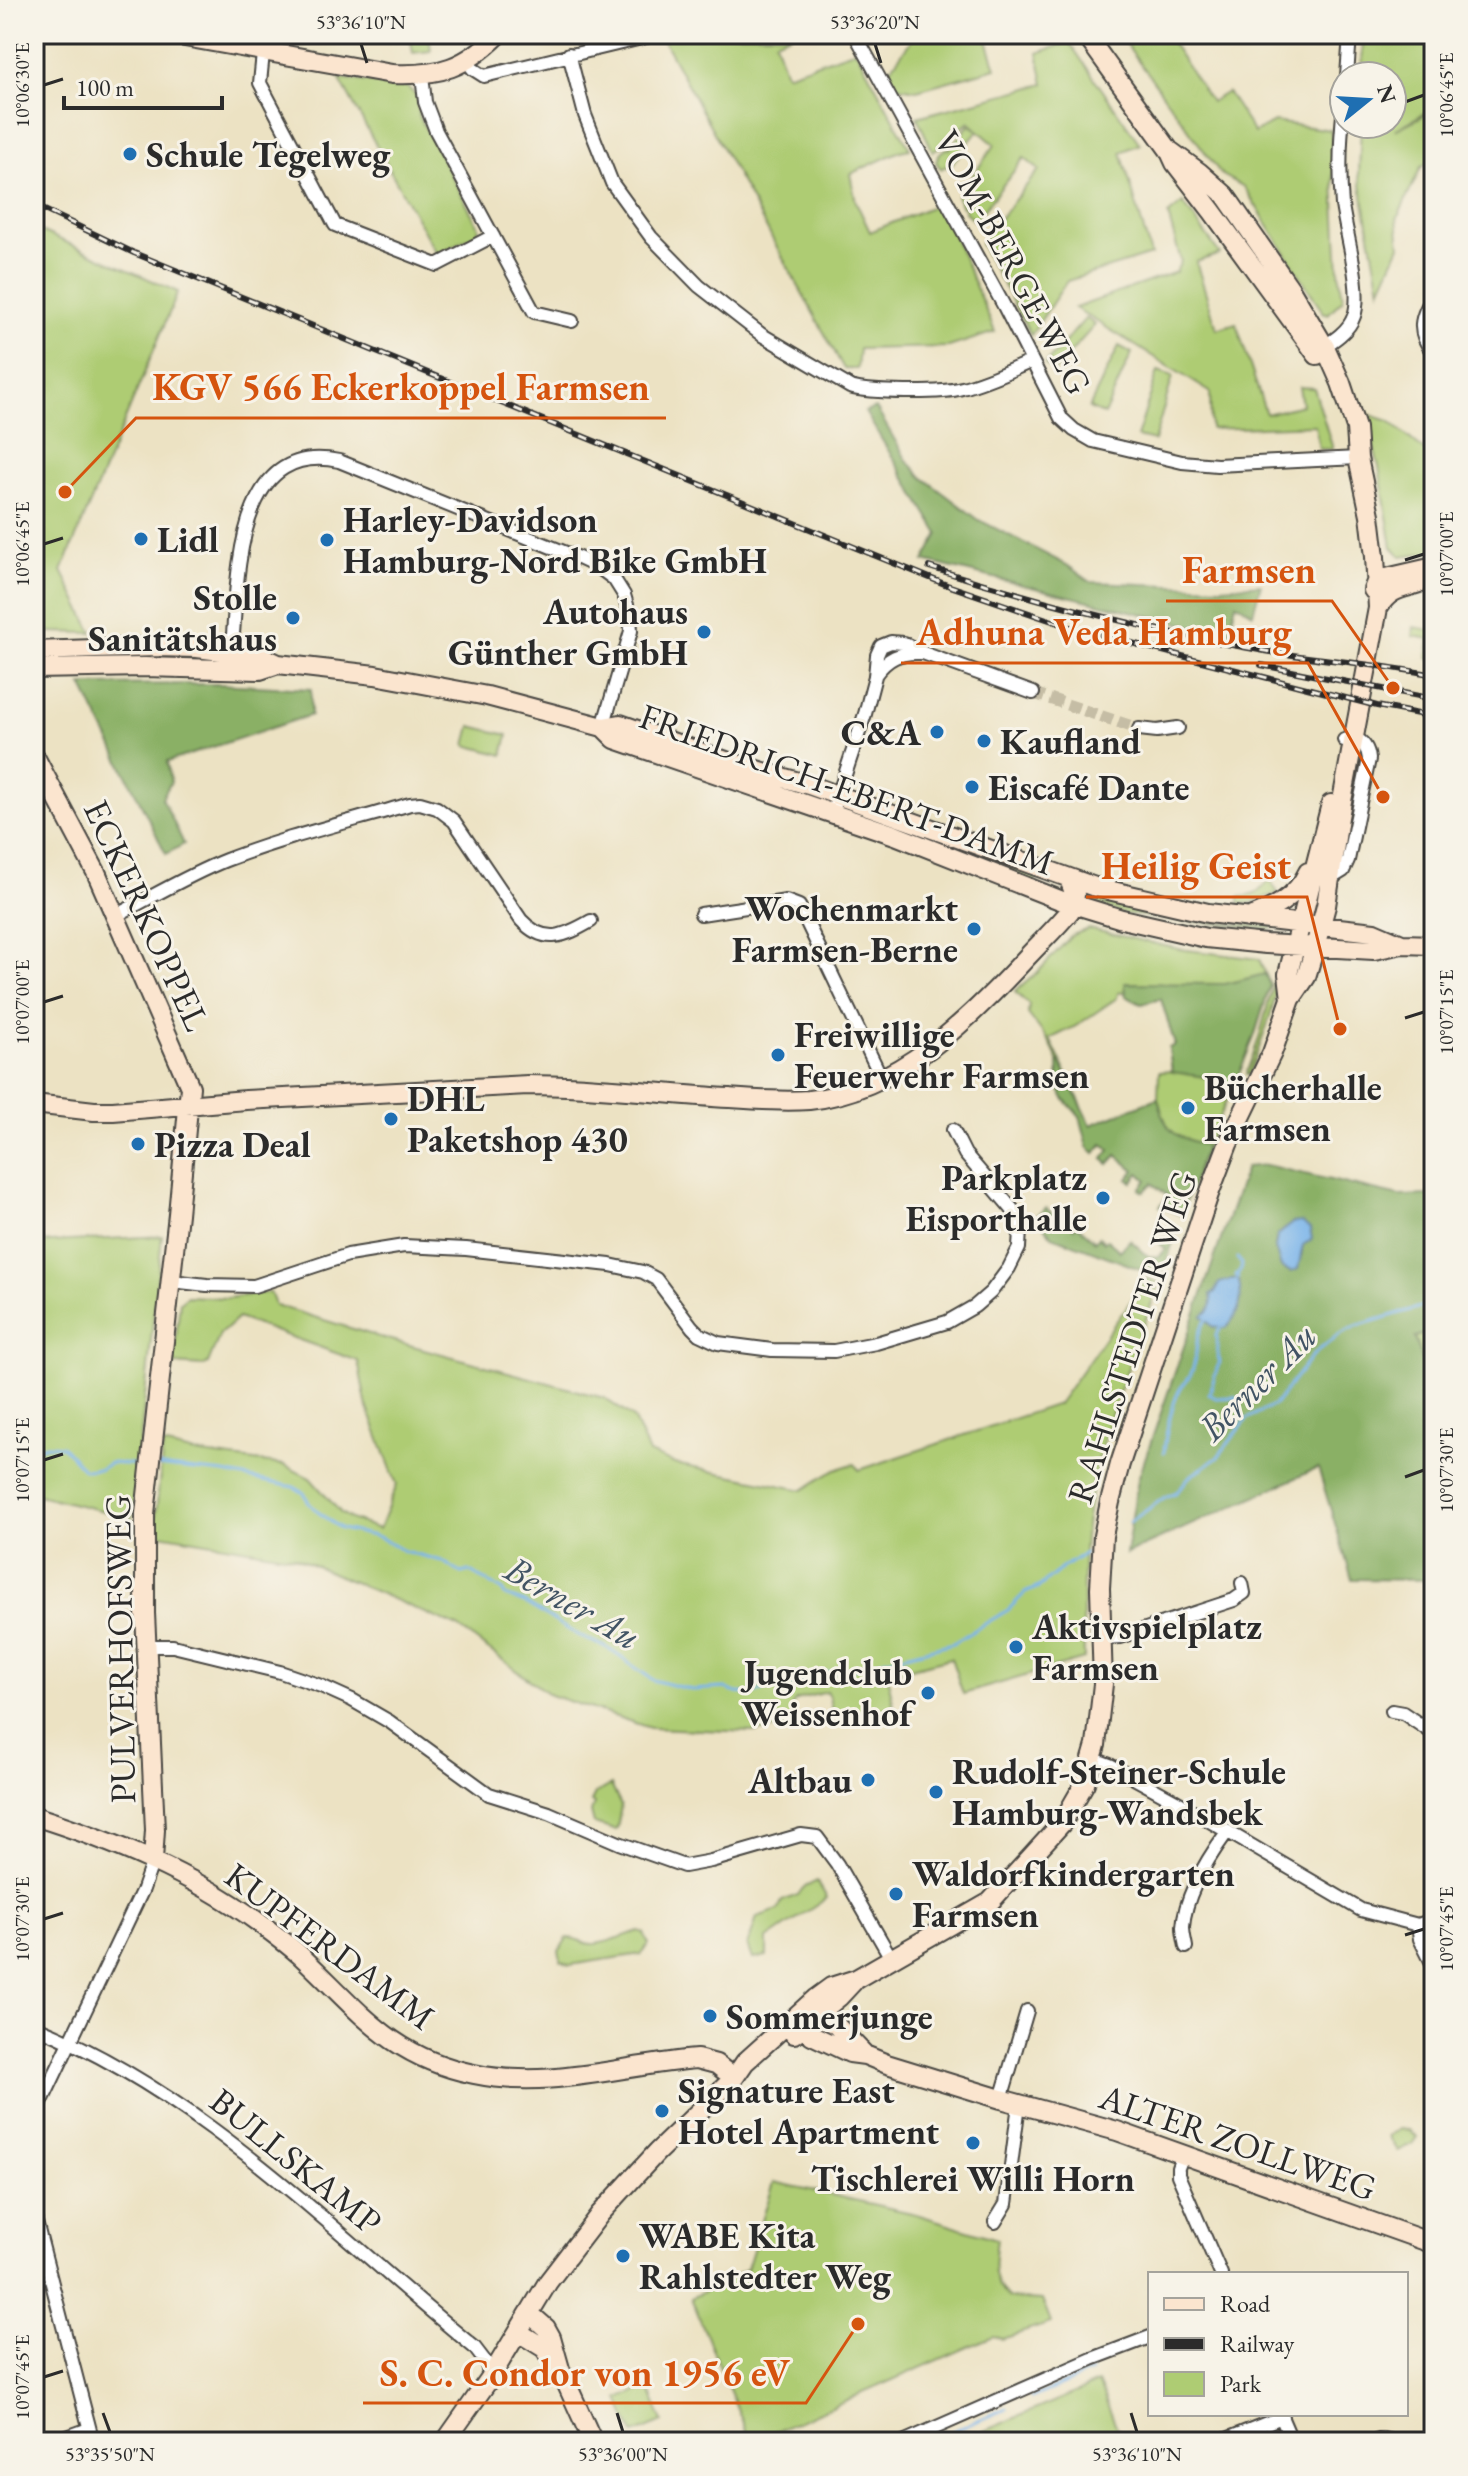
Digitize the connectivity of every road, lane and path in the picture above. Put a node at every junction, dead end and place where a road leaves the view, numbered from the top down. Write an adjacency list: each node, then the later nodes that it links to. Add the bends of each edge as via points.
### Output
1 (168, 34): 7 (main road)
2 (499, 34): 10 (main road)
3 (855, 34): 18 (street, VOM-BERGE-WEG)
4 (1085, 34): 16 (main road, via 1169,150 1225,195 1307,314)
5 (1350, 34): 9 (street)
6 (646, 37): 8 (street)
7 (263, 53): 11 (main road); 13 (street, via 260,83 335,225 437,265)
8 (569, 54): 10 (street, via 484,76); 18 (street, via 612,183 651,237 699,286 762,335 865,391 958,390)
9 (1348, 60)
10 (467, 61): 11 (main road)
11 (422, 75): 13 (street, via 436,131)
12 (1341, 140): 16 (street, via 1339,169 1356,309 1344,333)
13 (493, 236): 15 (street, via 534,312)
14 (1434, 294): 17 (street, via 1421,317 1422,333)
15 (572, 321)
16 (1320, 349): 19 (main road, via 1341,383 1356,428)
17 (1434, 354)
18 (1032, 361): 19 (street, VOM-BERGE-WEG, via 1061,418 1093,441 1164,459 1217,465)
19 (1358, 458): 22 (main road, via 1375,557)
20 (1434, 567): 22 (main road)
21 (1434, 576): 22 (main road, via 1420,583)
22 (1385, 583): 34 (main road); 34 (main road, via 1368,607)
23 (891, 642): 25 (street); 26 (street); 29 (street, via 879,649)
24 (34, 651): 27 (main road, FRIEDRICH-EBERT-DAMM, via 156,647)
25 (906, 652): 26 (street); 29 (street, via 887,661)
26 (923, 653): 30 (street)
27 (231, 660): 28 (main road, FRIEDRICH-EBERT-DAMM); 31 (main road, FRIEDRICH-EBERT-DAMM, via 261,656 278,664 431,684); 31 (street, via 241,550 255,504 269,480 284,469 310,459 330,459 581,559 614,579 628,604 631,631)
28 (34, 669)
29 (875, 676): 36 (street)
30 (1033, 693)
31 (603, 727): 36 (main road, FRIEDRICH-EBERT-DAMM, via 615,739)
32 (1178, 728): 33 (street)
33 (1139, 729)
34 (1349, 739): 37 (main road, RAHLSTEDTER WEG); 44 (main road, RAHLSTEDTER WEG)
35 (34, 755): 40 (main road, ECKERKOPPEL)
36 (835, 805): 38 (main road, FRIEDRICH-EBERT-DAMM)
37 (1317, 860): 41 (main road, via 1286,900); 43 (main road, RAHLSTEDTER WEG)
38 (1069, 895): 41 (main road, via 1119,891); 47 (main road, FRIEDRICH-EBERT-DAMM, via 1122,919 1206,938); 50 (main road, via 1062,920 994,992 913,1061)
39 (701, 914): 50 (street, via 786,901 799,906)
40 (115, 916): 42 (street, via 227,860 420,803 454,821 531,930 556,937); 52 (main road, ECKERKOPPEL, via 186,1076)
41 (1245, 919): 43 (main road)
42 (591, 921)
43 (1300, 924): 44 (main road); 47 (main road, RAHLSTEDTER WEG)
44 (1321, 926): 45 (main road, via 1374,932); 48 (main road, RAHLSTEDTER WEG)
45 (1402, 944): 46 (main road); 48 (main road, FRIEDRICH-EBERT-DAMM, via 1374,950)
46 (1434, 945)
47 (1294, 946): 48 (main road, FRIEDRICH-EBERT-DAMM); 49 (main road, RAHLSTEDTER WEG, via 1288,974)
48 (1315, 947): 49 (main road, RAHLSTEDTER WEG, via 1306,977)
49 (1291, 999): 56 (main road, RAHLSTEDTER WEG, via 1209,1194 1120,1464 1103,1536)
50 (882, 1079): 52 (main road, via 839,1095 799,1101 558,1085)
51 (34, 1104): 52 (main road, via 94,1111)
52 (189, 1106): 54 (main road, PULVERHOFSWEG)
53 (953, 1130): 54 (street, via 965,1154 1016,1215 1019,1248 1001,1280 967,1311 947,1322 854,1349 772,1350 718,1343 699,1334 656,1279 643,1272 466,1249 404,1246 348,1255 254,1286)
54 (171, 1281): 57 (main road, PULVERHOFSWEG, via 144,1547)
55 (1242, 1583): 56 (street, via 1244,1593 1234,1600 1121,1637)
56 (1102, 1638): 60 (main road, RAHLSTEDTER WEG, via 1103,1684)
57 (147, 1646): 63 (main road, PULVERHOFSWEG); 67 (street, via 173,1646 321,1686 390,1722 489,1794 684,1866 801,1835 817,1837)
58 (1392, 1711): 59 (street)
59 (1434, 1734)
60 (1094, 1759): 62 (street); 67 (main road, RAHLSTEDTER WEG, via 1062,1823 1001,1892)
61 (34, 1816): 63 (main road, KUPFERDAMM)
62 (1227, 1832): 65 (street, via 1361,1910); 66 (street, via 1192,1895 1183,1929)
63 (153, 1860): 73 (street, PULVERHOFSWEG); 75 (main road, KUPFERDAMM, via 256,1920 381,2033 444,2066 477,2075 542,2080 697,2059 716,2064)
64 (1434, 1919): 65 (street)
65 (1418, 1925): 68 (street)
66 (1186, 1947)
67 (891, 1958): 69 (main road, RAHLSTEDTER WEG)
68 (1434, 1967)
69 (856, 1979): 71 (main road, RAHLSTEDTER WEG); 71 (main road, RAHLSTEDTER WEG, via 831,1987)
70 (1027, 2011): 76 (street)
71 (809, 2020): 74 (main road, ALTER ZOLLWEG); 74 (main road, ALTER ZOLLWEG, via 812,2035); 75 (main road, RAHLSTEDTER WEG)
72 (34, 2026): 73 (street, BULLSKAMP)
73 (71, 2042): 77 (street, PULVERHOFSWEG); 87 (street, BULLSKAMP, via 208,2126 474,2347)
74 (865, 2055): 76 (main road, ALTER ZOLLWEG)
75 (734, 2078): 83 (main road, RAHLSTEDTER WEG, via 600,2214)
76 (1010, 2101): 78 (main road, ALTER ZOLLWEG); 80 (street, via 1006,2204)
77 (34, 2118)
78 (1183, 2154): 81 (main road, ALTER ZOLLWEG); 82 (street, via 1178,2175)
79 (34, 2214): 90 (street)
80 (995, 2222)
81 (1434, 2244)
82 (1220, 2272)
83 (530, 2314): 84 (main road, RAHLSTEDTER WEG); 86 (main road, via 551,2337)
84 (518, 2332): 86 (main road, via 544,2348); 87 (main road, RAHLSTEDTER WEG)
85 (1148, 2338): 94 (street)
86 (560, 2369): 93 (main road)
87 (490, 2378): 92 (main road, RAHLSTEDTER WEG)
88 (1279, 2416): 95 (street)
89 (1281, 2416): 96 (street)
90 (91, 2435): 91 (street)
91 (53, 2442)
92 (445, 2442)
93 (593, 2442)
94 (903, 2442)
95 (1219, 2442)
96 (1292, 2442)
97 (1372, 2442): 98 (street)
98 (1397, 2442)

